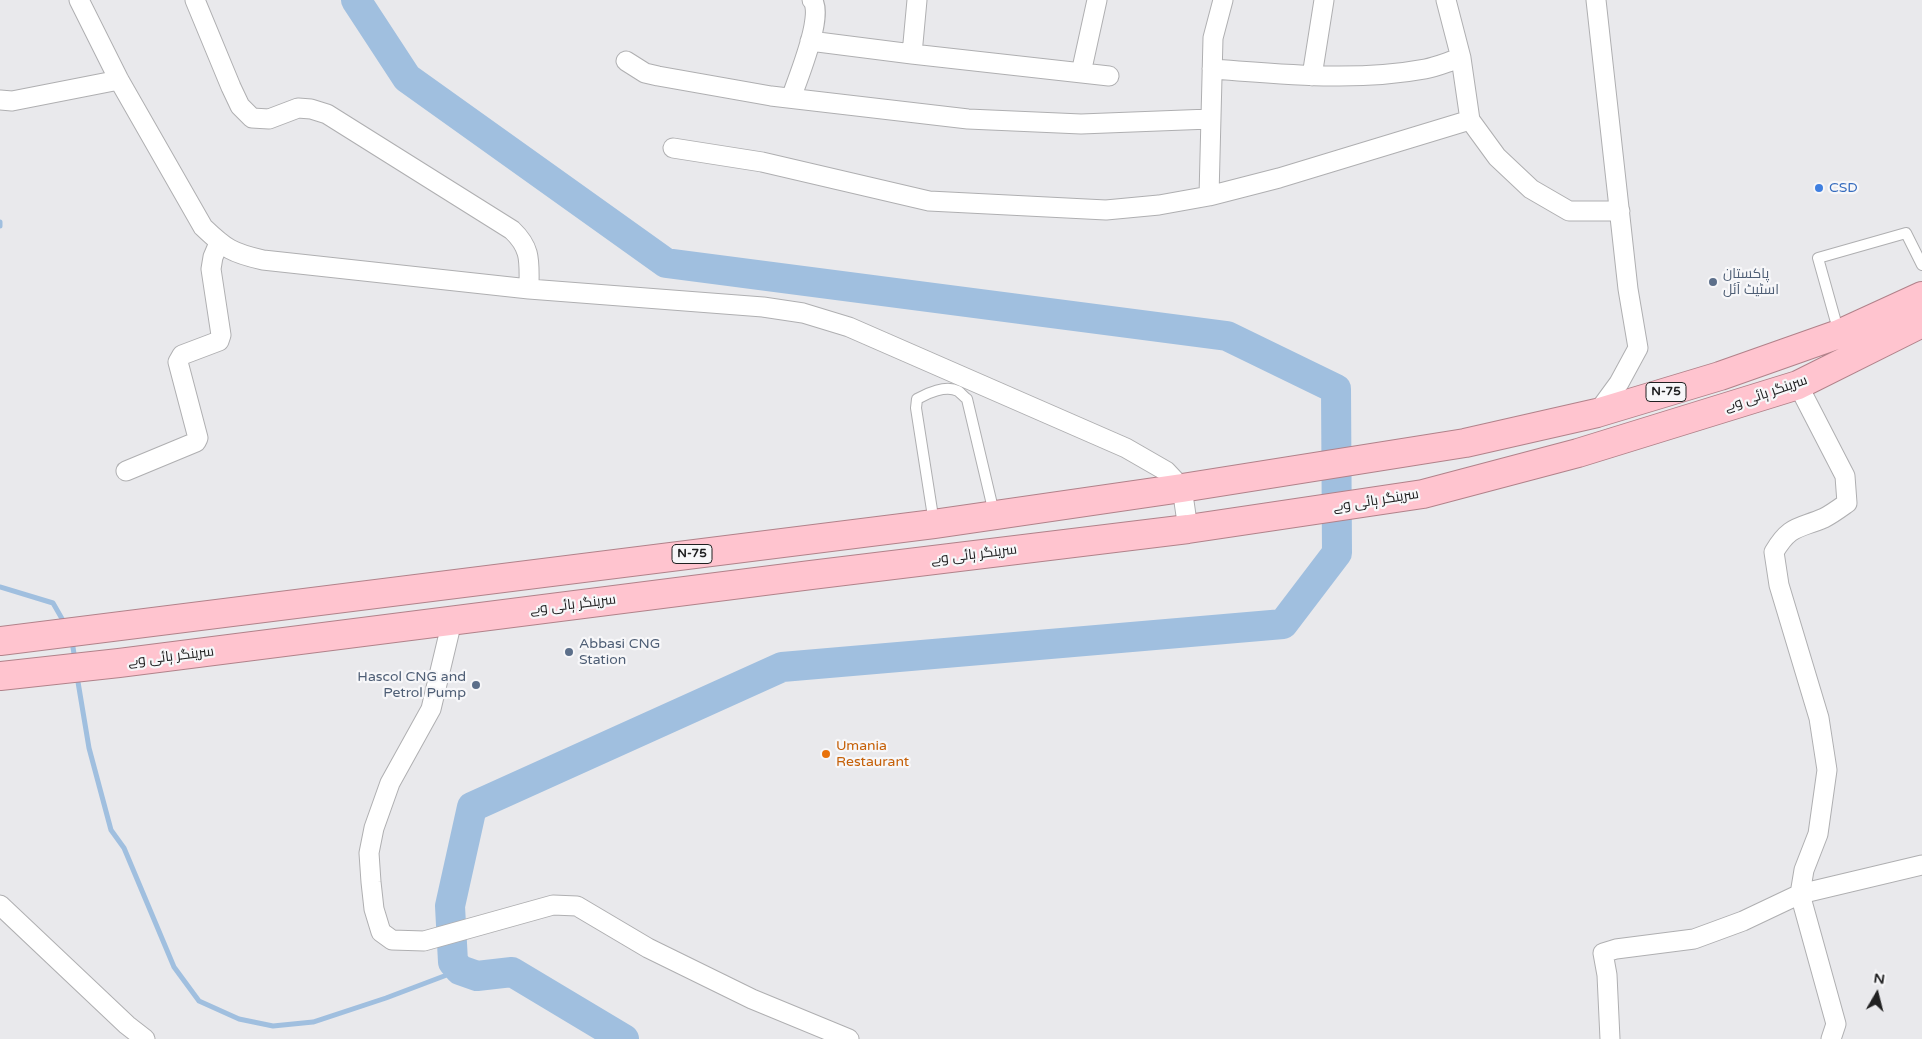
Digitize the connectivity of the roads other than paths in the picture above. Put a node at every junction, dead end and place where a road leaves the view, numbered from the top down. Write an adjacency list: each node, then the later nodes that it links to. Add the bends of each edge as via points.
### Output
1 (79, 0): 18 (street)
2 (195, 0): 28 (street, via 240,106 252,118 269,119 298,108 327,114 512,230 523,240 529,256)
3 (812, 0): 10 (street, via 816,9)
4 (917, 0): 11 (street)
5 (1096, 0): 15 (street)
6 (1223, 0): 14 (street, via 1213,38)
7 (1324, 0): 17 (street)
8 (1446, 0): 12 (street)
9 (1596, 0): 25 (street)
10 (810, 41): 11 (street); 19 (street)
11 (912, 54): 15 (street)
12 (1461, 58): 17 (street, via 1426,69 1361,76); 22 (street)
13 (626, 61): 19 (street, via 658,76)
14 (1212, 69): 17 (street); 21 (street)
15 (1081, 73): 16 (street)
16 (1109, 76)
17 (1312, 76)
18 (119, 80): 20 (street, via 12,101); 26 (street, via 203,227)
19 (791, 98): 21 (street, via 977,119 1081,124)
20 (0, 100)
21 (1210, 119): 24 (street)
22 (1470, 120): 24 (street); 25 (street, via 1497,157 1531,189 1569,211)
23 (673, 148): 24 (street, via 762,162 929,201 1106,210)
24 (1209, 196)
25 (1620, 211): 33 (street, via 1638,348 1620,382)
26 (219, 243): 28 (street, via 237,254 263,260); 34 (street, via 211,269 220,341 182,355 178,362 198,438 196,442)
27 (1922, 265): 31 (lane, via 1906,233 1818,258)
28 (529, 289): 35 (street, via 763,307 803,313 850,327 1126,448 1166,471)
29 (1922, 296): 31 (highway, N-75)
30 (1922, 323): 32 (highway, سرینگر ہائی وے / N-75)
31 (1839, 334): 33 (highway, N-75, via 1720,376)
32 (1798, 385): 38 (highway, سرینگر ہائی وے / N-75, via 1578,453 1423,494); 43 (street, via 1845,476 1847,503 1825,517 1793,529 1782,538 1774,552 1779,585 1819,718 1827,770 1818,834 1804,870)
33 (1597, 413): 35 (highway, N-75, via 1465,443)
34 (126, 471)
35 (1182, 488): 36 (highway, N-75); 38 (street)
36 (995, 516): 37 (highway, N-75); 37 (lane, via 967,400 949,389 928,392 917,398)
37 (934, 524): 40 (highway, N-75)
38 (1188, 529): 39 (highway, سرینگر ہائی وے / N-75)
39 (452, 621): 41 (highway, سرینگر ہائی وے / N-75); 46 (street, via 431,709 390,783 374,828 369,853 374,909 381,932 392,940 424,941 553,905 577,906 648,948 752,999)
40 (0, 640)
41 (0, 676)
42 (1922, 865): 43 (street)
43 (1800, 894): 47 (street, via 1743,921 1694,939 1602,953 1607,975); 48 (street, via 1836,1024)
44 (0, 905): 45 (street)
45 (145, 1039)
46 (849, 1039)
47 (1610, 1039)
48 (1831, 1039)

